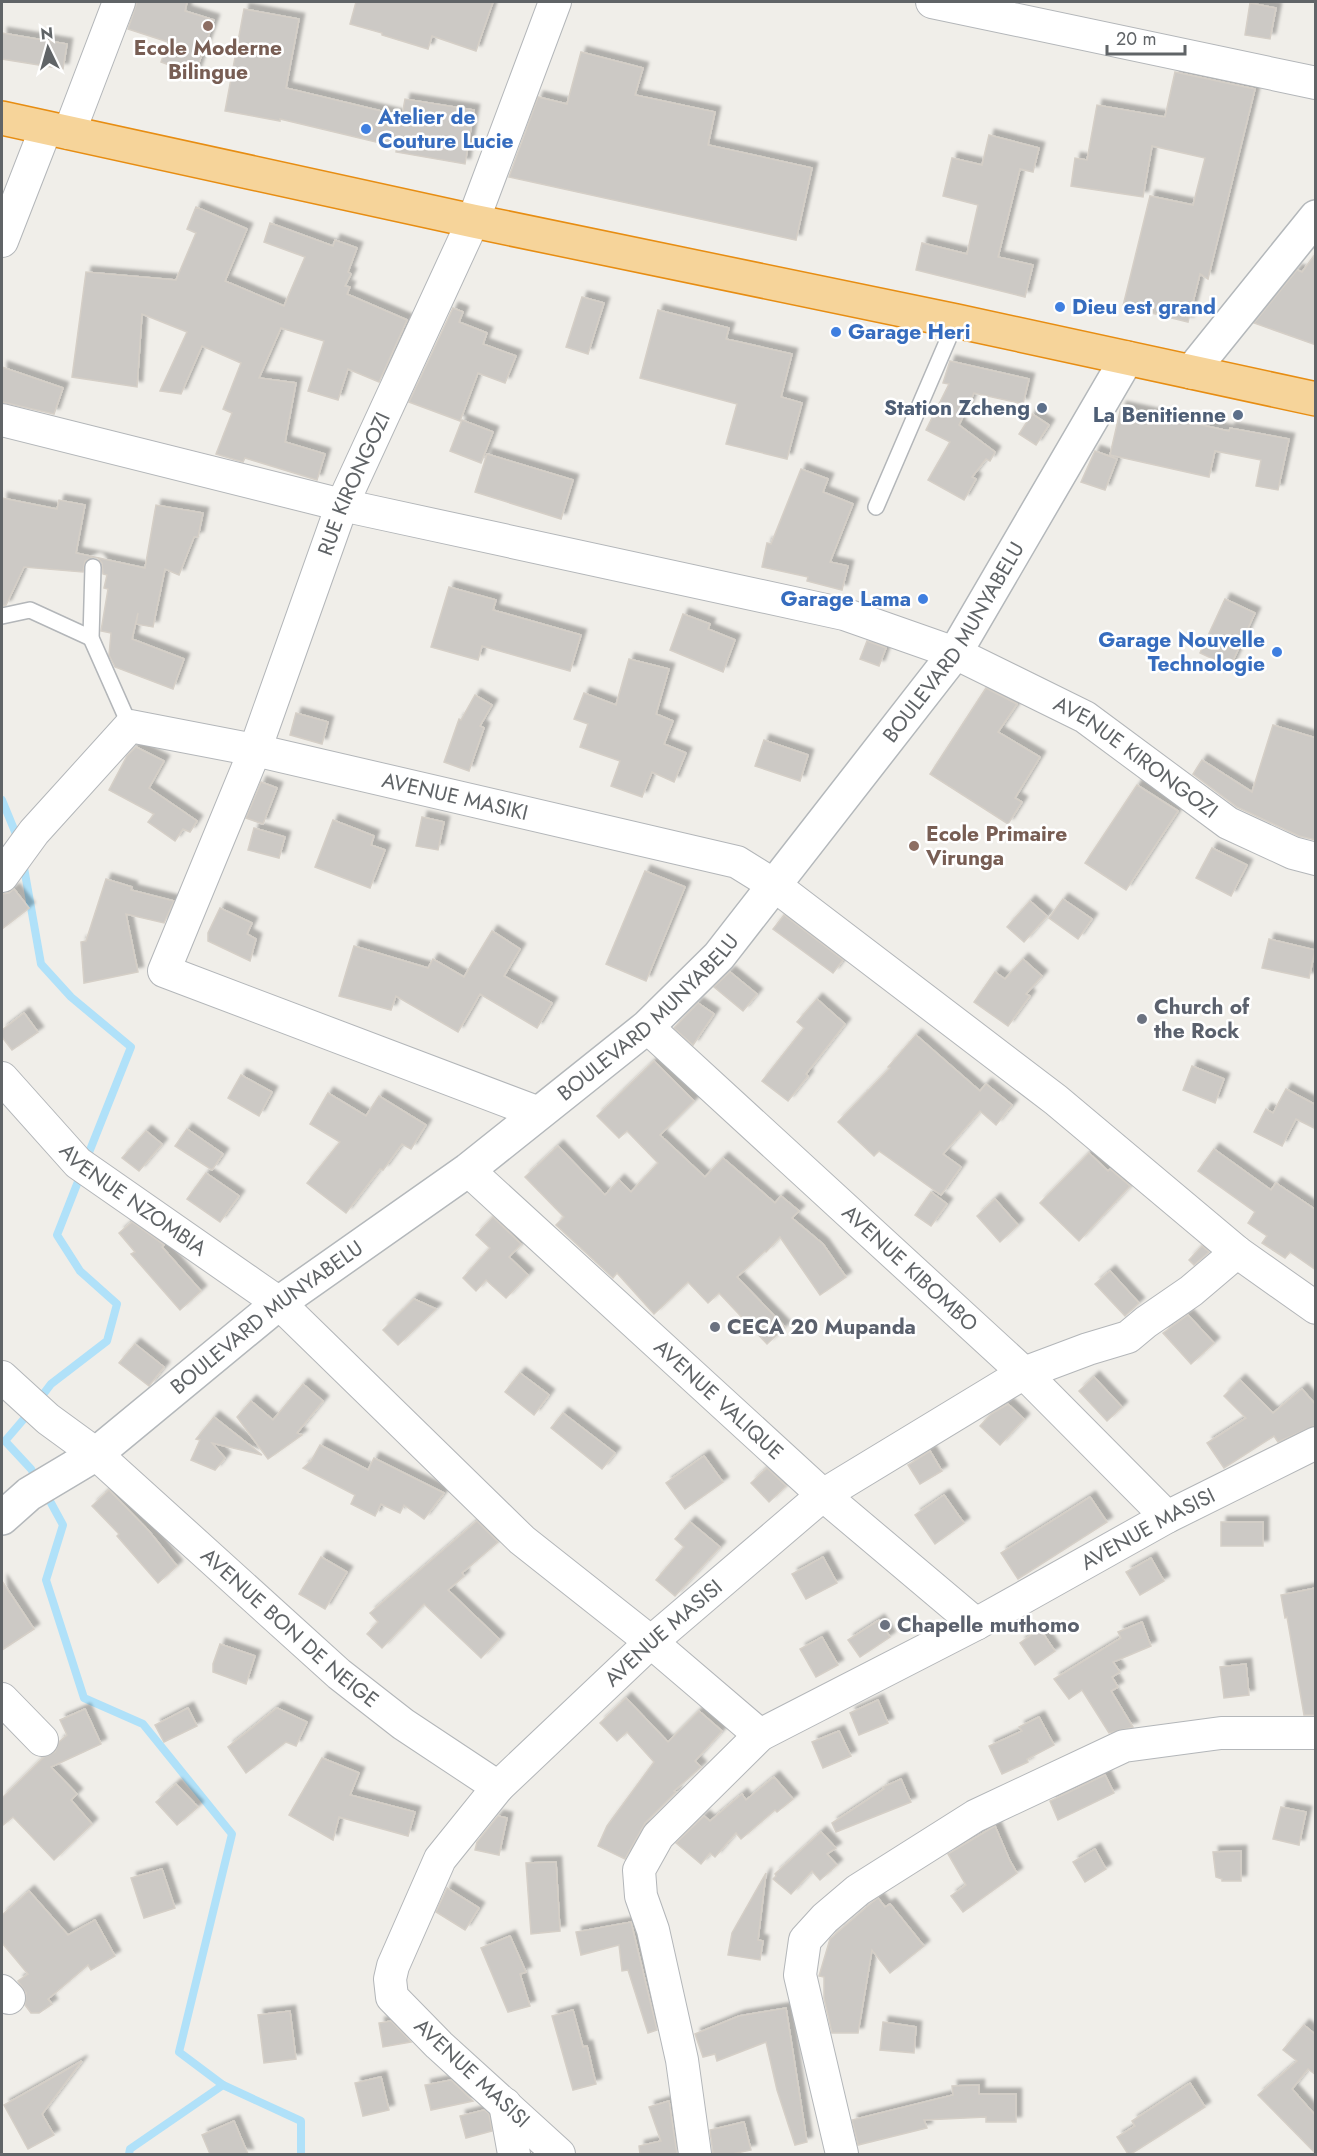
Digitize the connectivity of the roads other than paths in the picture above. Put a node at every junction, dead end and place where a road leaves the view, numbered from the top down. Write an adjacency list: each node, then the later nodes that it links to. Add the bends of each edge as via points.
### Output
1 (119, 2): 6 (street)
2 (555, 2): 8 (street, RUE KIRONGOZI)
3 (932, 2): 4 (street)
4 (1316, 82)
5 (2, 118): 6 (highway)
6 (57, 130): 8 (highway); 9 (street)
7 (1316, 218): 12 (street)
8 (473, 221): 10 (highway); 15 (street, RUE KIRONGOZI)
9 (2, 241)
10 (957, 321): 11 (highway); 16 (lane)
11 (1127, 358): 12 (highway); 20 (street, BOULEVARD MUNYABELU)
12 (1191, 372): 13 (highway)
13 (1316, 399)
14 (2, 420): 15 (street, AVENUE KIRONGOZI)
15 (342, 505): 20 (street, AVENUE KIRONGOZI, via 844,614); 22 (street, RUE KIRONGOZI)
16 (876, 507)
17 (93, 567): 19 (lane)
18 (2, 616): 19 (lane, via 30,610)
19 (91, 639): 21 (lane)
20 (955, 653): 23 (street, AVENUE KIRONGOZI, via 1085,717 1228,823 1293,853); 25 (street, BOULEVARD MUNYABELU)
21 (130, 726): 22 (street, AVENUE MASIKI); 24 (street, via 34,832)
22 (255, 750): 25 (street, AVENUE MASIKI, via 737,862); 28 (street, RUE KIRONGOZI, via 164,972)
23 (1316, 859)
24 (6, 870)
25 (774, 885): 26 (street, BOULEVARD MUNYABELU, via 719,957); 30 (street, AVENUE MASIKI, via 1056,1100)
26 (647, 1027): 28 (street, BOULEVARD MUNYABELU); 33 (street, AVENUE KIBOMBO)
27 (2, 1078): 31 (street, AVENUE NZOMBIA, via 89,1169)
28 (539, 1113): 29 (street, BOULEVARD MUNYABELU)
29 (468, 1170): 31 (street, BOULEVARD MUNYABELU); 37 (street, AVENUE VALIQUE)
30 (1237, 1252): 32 (street, AVENUE MASIKI); 33 (street, AVENUE MASISI, via 1128,1337)
31 (279, 1303): 36 (street, BOULEVARD MUNYABELU); 41 (street, AVENUE NZOMBIA, via 522,1540)
32 (1316, 1308)
33 (1024, 1373): 37 (street, AVENUE MASISI); 38 (street, AVENUE KIBOMBO)
34 (2, 1377): 36 (street, AVENUE BON DE NEIGE, via 48,1419)
35 (1316, 1443): 38 (street, AVENUE MASISI)
36 (96, 1454): 39 (street, BOULEVARD MUNYABELU, via 41,1487); 46 (street, AVENUE BON DE NEIGE, via 339,1674 403,1724)
37 (823, 1495): 40 (street, AVENUE VALIQUE); 41 (street, AVENUE MASISI)
38 (1167, 1517): 40 (street, AVENUE MASISI)
39 (2, 1518)
40 (976, 1624): 44 (street, AVENUE MASISI)
41 (651, 1642): 44 (street, AVENUE NZOMBIA); 46 (street, AVENUE MASISI)
42 (2, 1699): 45 (street)
43 (1316, 1733): 51 (street, via 1221,1733 1125,1746 975,1816 858,1890 825,1918 805,1940 800,1975)
44 (760, 1735): 50 (street, AVENUE MASISI, via 658,1836 639,1870 641,1896 653,1930 681,2060)
45 (42, 1740)
46 (498, 1787): 47 (street, AVENUE MASISI, via 440,1859 390,1979 392,1997)
47 (505, 2104): 48 (street); 49 (street, AVENUE MASISI)
48 (514, 2154)
49 (559, 2154)
50 (695, 2154)
51 (842, 2154)

